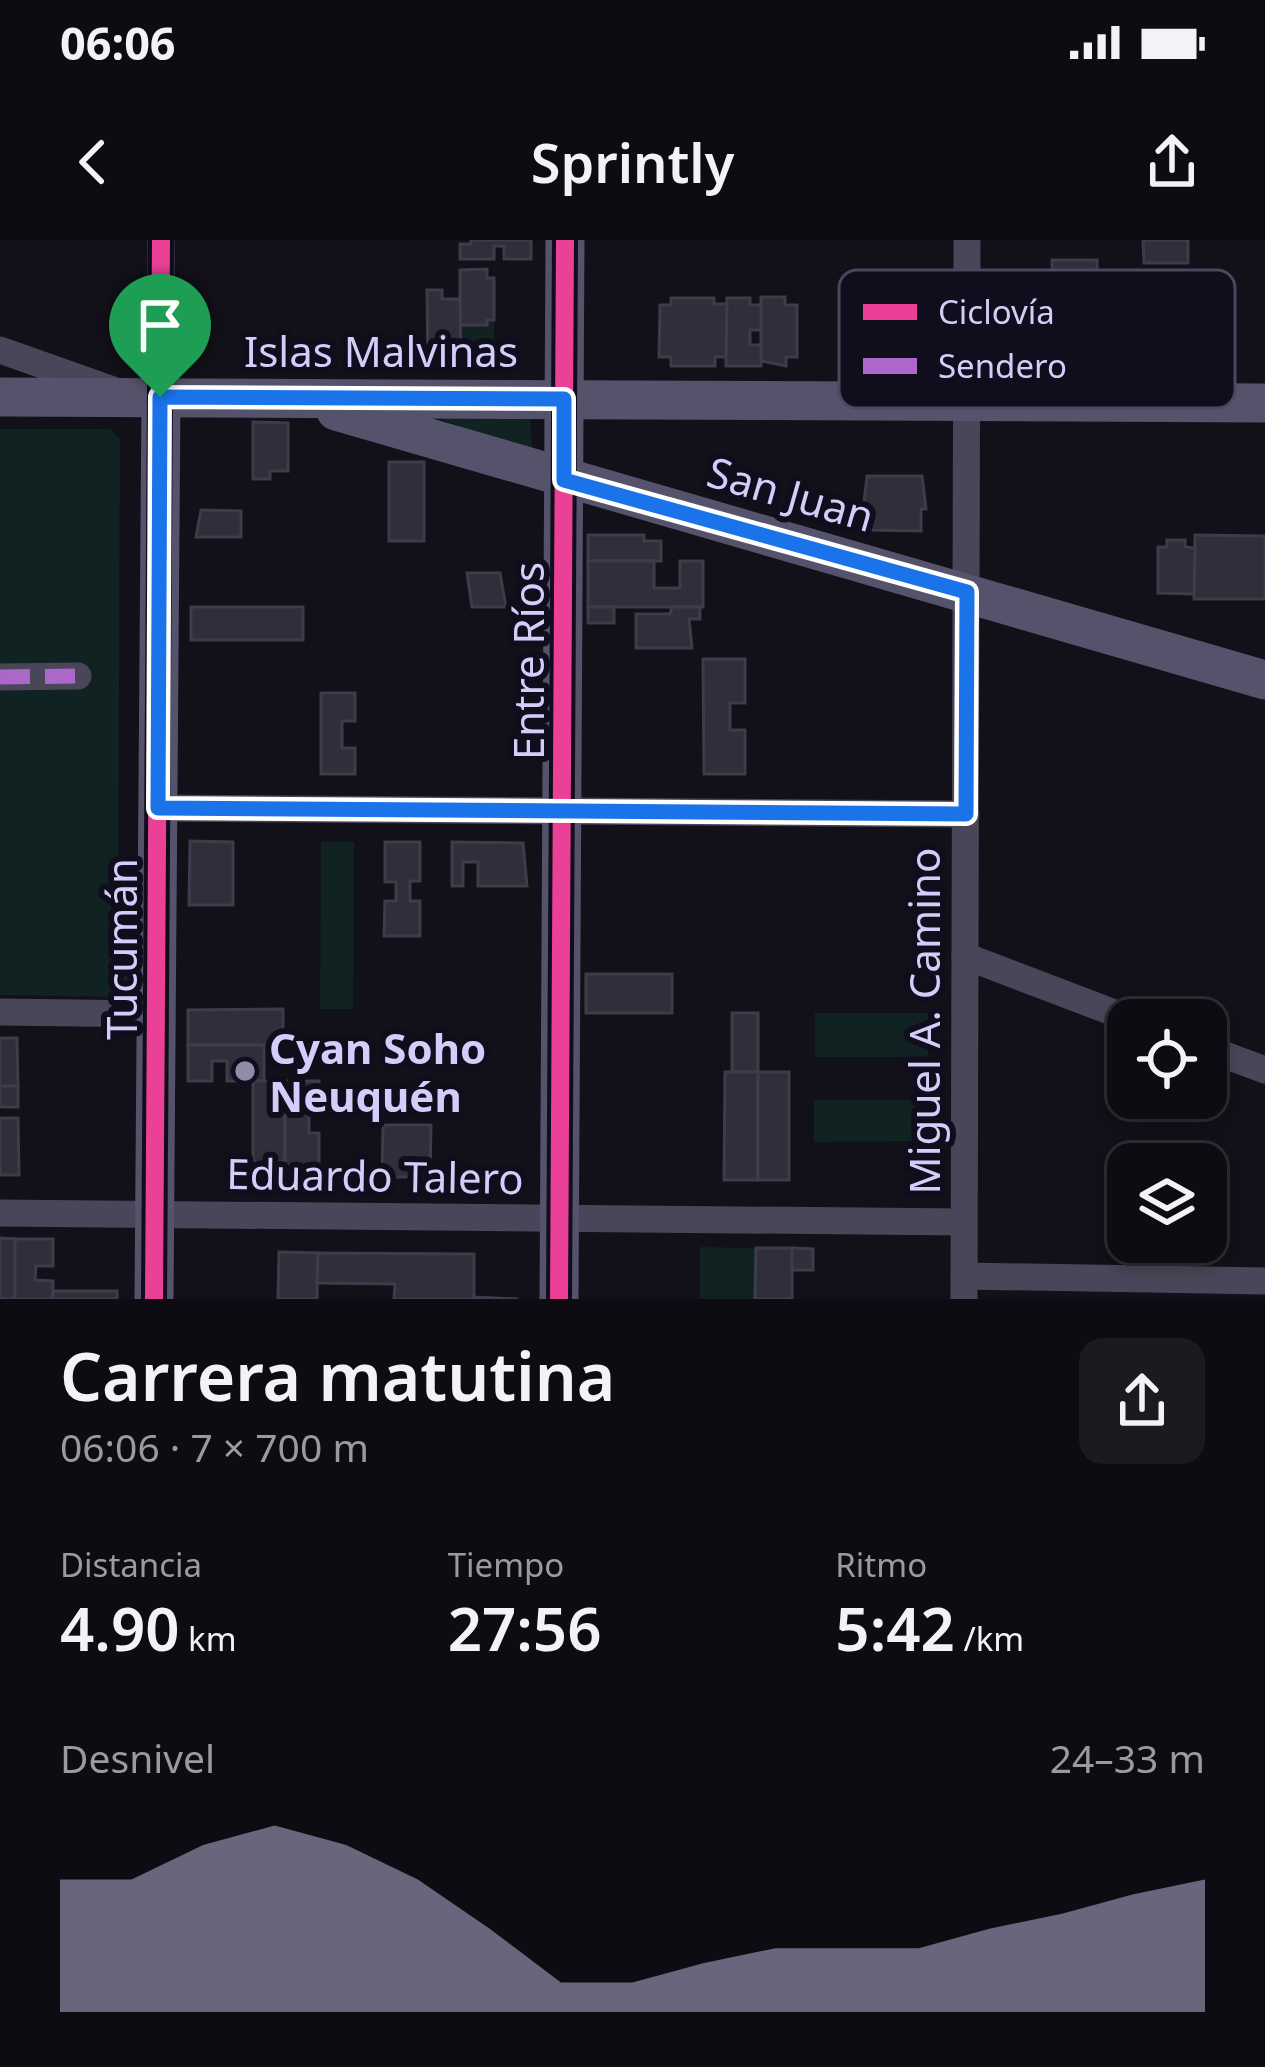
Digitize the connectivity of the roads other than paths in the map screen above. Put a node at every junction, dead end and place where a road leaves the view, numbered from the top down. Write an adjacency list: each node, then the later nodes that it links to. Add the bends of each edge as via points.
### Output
1 (161, 240): 7 (street, Tucumán)
2 (565, 240): 9 (main road, Entre Ríos)
3 (967, 240): 4 (street, Miguel A. Camino)
4 (967, 270)
5 (0, 350): 7 (street)
6 (0, 397): 7 (main road, Islas Malvinas)
7 (147, 397): 8 (main road, Islas Malvinas); 19 (main road, Tucumán)
8 (291, 398): 9 (main road, Islas Malvinas); 14 (main road, San Juan)
9 (564, 399): 10 (main road, Islas Malvinas); 14 (main road, Entre Ríos)
10 (839, 400)
11 (1235, 403): 12 (main road, Islas Malvinas)
12 (1265, 403)
13 (968, 408): 15 (street, Miguel A. Camino)
14 (564, 480): 15 (main road, San Juan); 20 (main road, Entre Ríos)
15 (967, 592): 18 (main road, San Juan); 21 (street, Miguel A. Camino)
16 (0, 676): 17 (street)
17 (78, 676)
18 (1265, 680)
19 (158, 808): 20 (street); 25 (main road, Tucumán)
20 (562, 811): 21 (street); 30 (main road, Entre Ríos)
21 (966, 814): 22 (street, Miguel A. Camino)
22 (965, 956): 23 (street); 31 (street, Miguel A. Camino)
23 (1107, 1010)
24 (0, 1012): 25 (street)
25 (156, 1014): 29 (main road, Tucumán)
26 (1227, 1056): 27 (street)
27 (1265, 1070)
28 (0, 1213): 29 (street, Eduardo Talero)
29 (154, 1214): 30 (street, Eduardo Talero); 34 (main road, Tucumán)
30 (560, 1219): 31 (street, Eduardo Talero); 35 (main road, Entre Ríos)
31 (964, 1222): 33 (street, Miguel A. Camino)
32 (1265, 1281): 33 (street)
33 (964, 1287)
34 (154, 1299)
35 (559, 1299)

